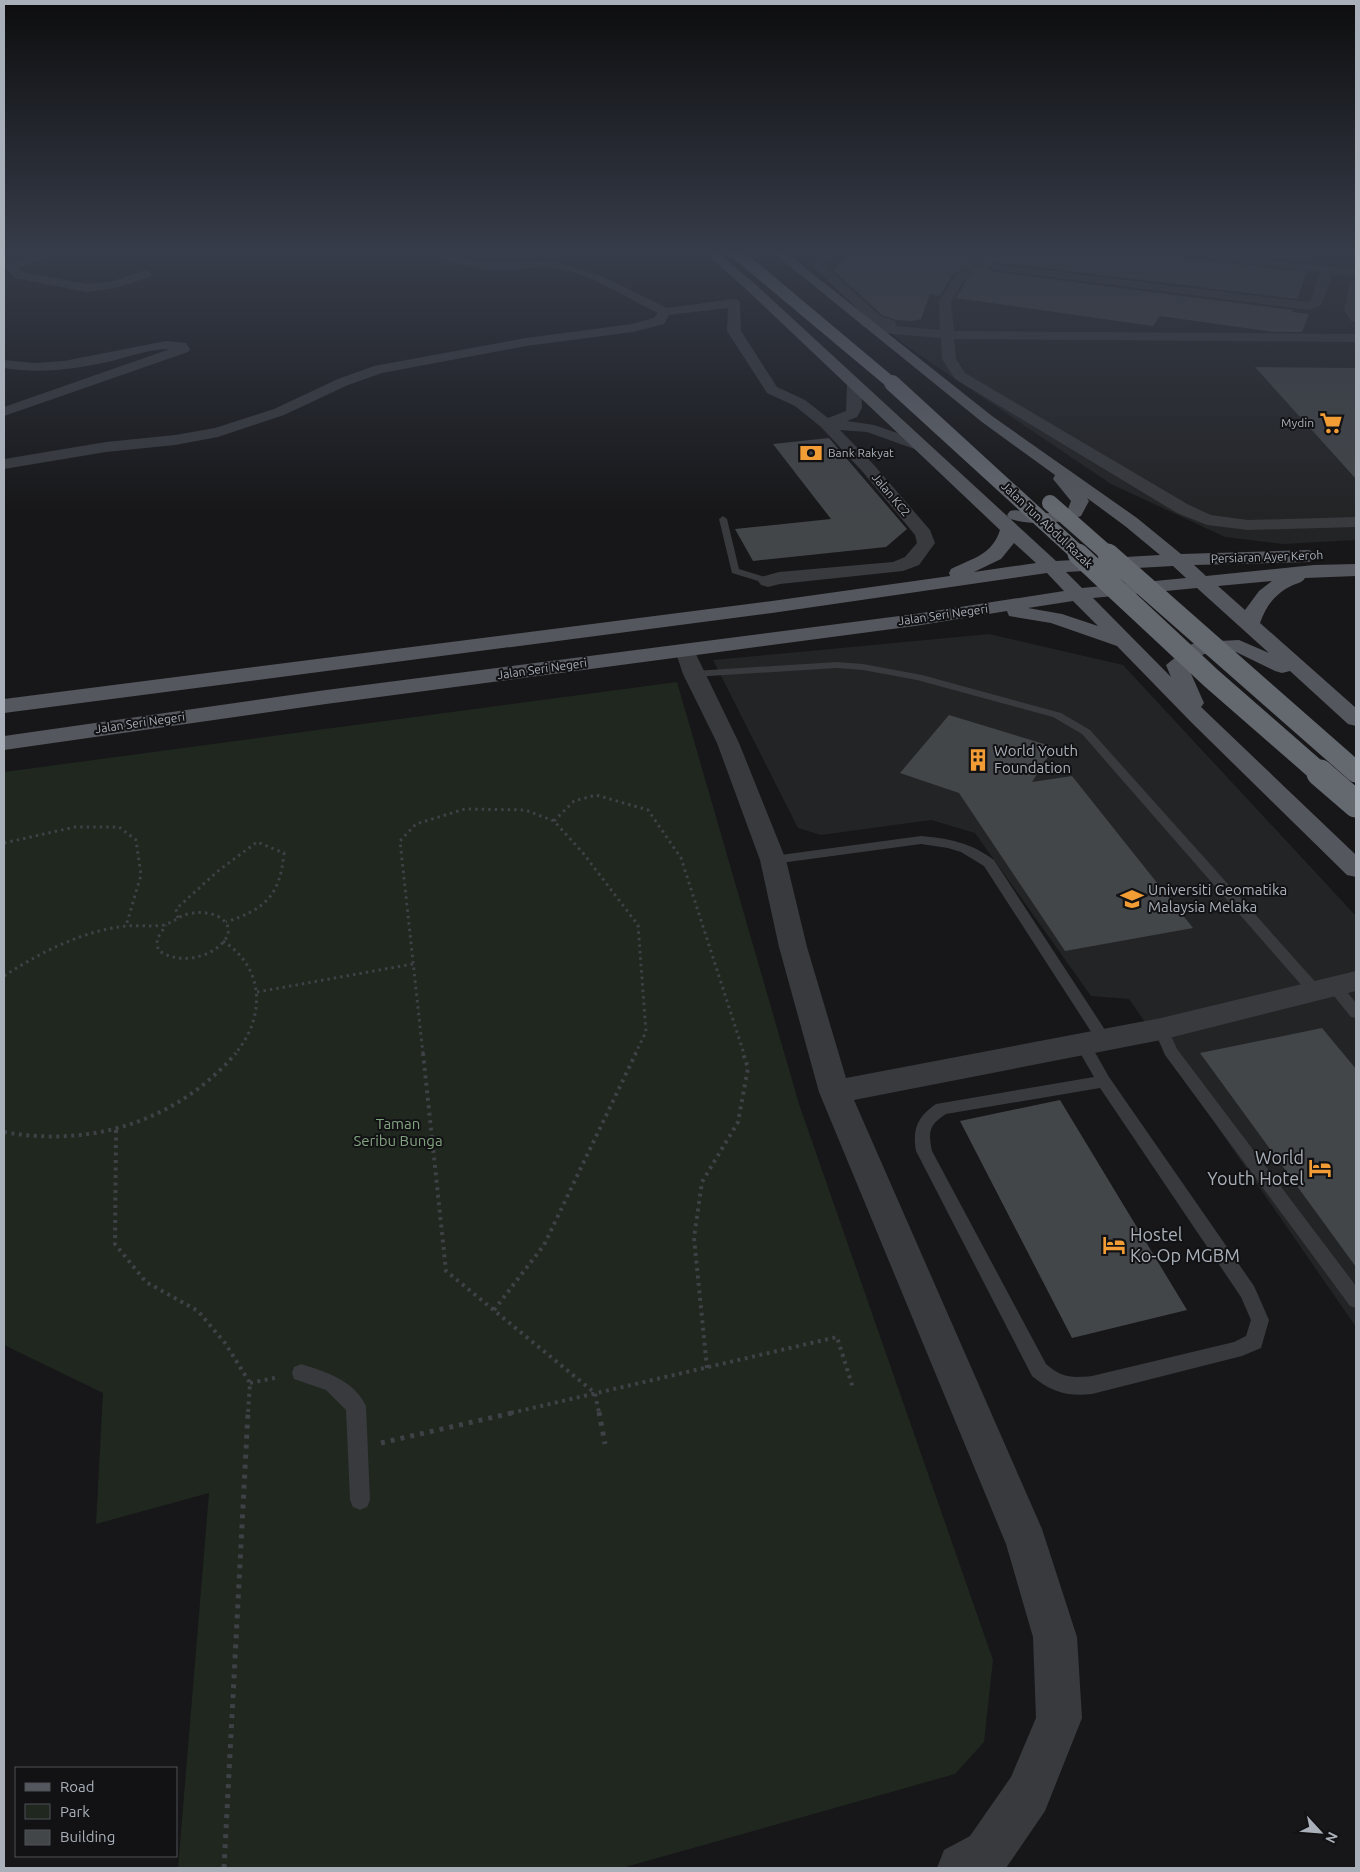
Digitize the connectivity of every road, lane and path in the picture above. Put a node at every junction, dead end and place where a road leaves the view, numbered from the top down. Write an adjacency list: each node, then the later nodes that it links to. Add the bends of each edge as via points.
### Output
1 (554, 338): 15 (street, via 379,369 262,418 218,432)
2 (739, 338): 11 (street, Jalan KC2, via 772,390 800,403)
3 (804, 338): 9 (main road)
4 (839, 338): 42 (highway, Jalan Tun Abdul Razak, bridge, via 957,441 1211,678)
5 (857, 338): 14 (highway, Jalan Tun Abdul Razak)
6 (885, 338): 13 (main road)
7 (947, 338): 20 (street, via 949,359 960,376 1183,509 1207,520 1248,525)
8 (4, 364): 10 (street, via 57,366 168,345 181,346 182,349)
9 (854, 386): 11 (street, via 855,408 852,414); 12 (main road)
10 (4, 412)
11 (826, 424): 12 (street, via 869,428); 28 (street, Jalan KC2, via 924,534 926,543 912,561 896,567)
12 (920, 446): 16 (main road)
13 (1041, 458): 16 (main road, via 1080,501 1075,512 1056,519 1027,518 1005,512); 19 (main road)
14 (1003, 462)
15 (4, 464)
16 (952, 475): 21 (main road)
17 (1040, 494): 41 (highway, Jalan Tun Abdul Razak, bridge)
18 (723, 519): 28 (lane, via 735,570)
19 (1131, 522): 23 (main road, via 1183,540); 24 (main road)
20 (1356, 522)
21 (1010, 528): 25 (main road); 30 (main road, via 1005,544 994,555)
22 (1356, 555): 23 (main road, Persiaran Ayer Keroh)
23 (1275, 556): 24 (main road, Persiaran Ayer Keroh)
24 (1177, 560): 25 (main road, Persiaran Ayer Keroh); 29 (main road)
25 (1051, 567): 30 (main road); 31 (main road)
26 (1356, 570): 27 (main road, Persiaran Ayer Keroh)
27 (1314, 571): 29 (main road, Persiaran Ayer Keroh); 33 (main road, via 1288,580 1268,592 1254,607)
28 (768, 581)
29 (1201, 582): 31 (main road, Persiaran Ayer Keroh); 33 (main road)
30 (939, 583): 37 (main road)
31 (1079, 594): 32 (main road, Jalan Seri Negeri); 34 (main road)
32 (971, 612): 34 (main road, via 1025,612 1055,618); 35 (main road, Jalan Seri Negeri)
33 (1249, 625): 36 (main road)
34 (1124, 642): 38 (main road)
35 (689, 662): 40 (main road, Jalan Seri Negeri, via 326,697); 45 (street, via 728,743); 54 (lane, via 863,667 918,677 1057,715 1086,732)
36 (1321, 688): 38 (main road, via 1239,646 1199,648 1176,665); 39 (main road)
37 (4, 706)
38 (1200, 718): 46 (main road)
39 (1356, 719)
40 (4, 743)
41 (1356, 772)
42 (1356, 804)
43 (554, 820): 52 (path, via 525,810 465,809 416,824 400,841); 64 (path, via 584,853 638,925 646,1032 544,1246); 65 (path, via 574,801 596,795 648,810 681,858 748,1068 738,1122 702,1182 694,1238)
44 (4, 843): 50 (path, via 75,827 119,827 136,840 141,875)
45 (773, 860): 58 (lane, via 921,840 943,842 979,854 989,863); 60 (street, via 793,947)
46 (1356, 869)
47 (178, 918): 48 (path, via 199,912 211,913); 48 (path, via 176,909 257,842 284,853 280,880 264,905); 49 (path)
48 (226, 922): 51 (path, via 228,930)
49 (166, 924): 50 (path); 51 (path, via 158,933 157,949 172,959 197,958)
50 (126, 926): 53 (path, via 73,938)
51 (223, 941): 55 (path, via 246,960 254,975)
52 (413, 964): 55 (path); 64 (path, via 446,1271)
53 (4, 976)
54 (1335, 986): 56 (lane); 57 (street)
55 (257, 992): 61 (path, via 256,1011 249,1031 238,1051 221,1070 175,1105)
56 (1356, 1013)
57 (1161, 1029): 58 (street); 63 (lane, via 1170,1050)
58 (1093, 1042): 59 (lane); 60 (street)
59 (1104, 1081): 59 (lane, via 1248,1292 1260,1320 1254,1342 1235,1350 1092,1385 1070,1387 1052,1382 1039,1370 924,1150 921,1134 926,1119 942,1108)
60 (835, 1092): 74 (street, via 1027,1544 1054,1637 1059,1718 1028,1794 987,1853)
61 (116, 1130): 62 (path, via 55,1139 27,1138); 67 (path, via 115,1244 146,1282 198,1311 226,1343)
62 (4, 1132)
63 (1356, 1300)
64 (494, 1310): 69 (path)
65 (707, 1368): 68 (path, via 837,1337); 69 (path)
66 (301, 1373): 67 (path); 71 (lane, via 332,1383 356,1406)
67 (250, 1382): 73 (path)
68 (853, 1388)
69 (595, 1393): 70 (path); 71 (path)
70 (605, 1444)
71 (358, 1448): 72 (lane)
72 (360, 1500)
73 (224, 1868)
74 (962, 1868)

